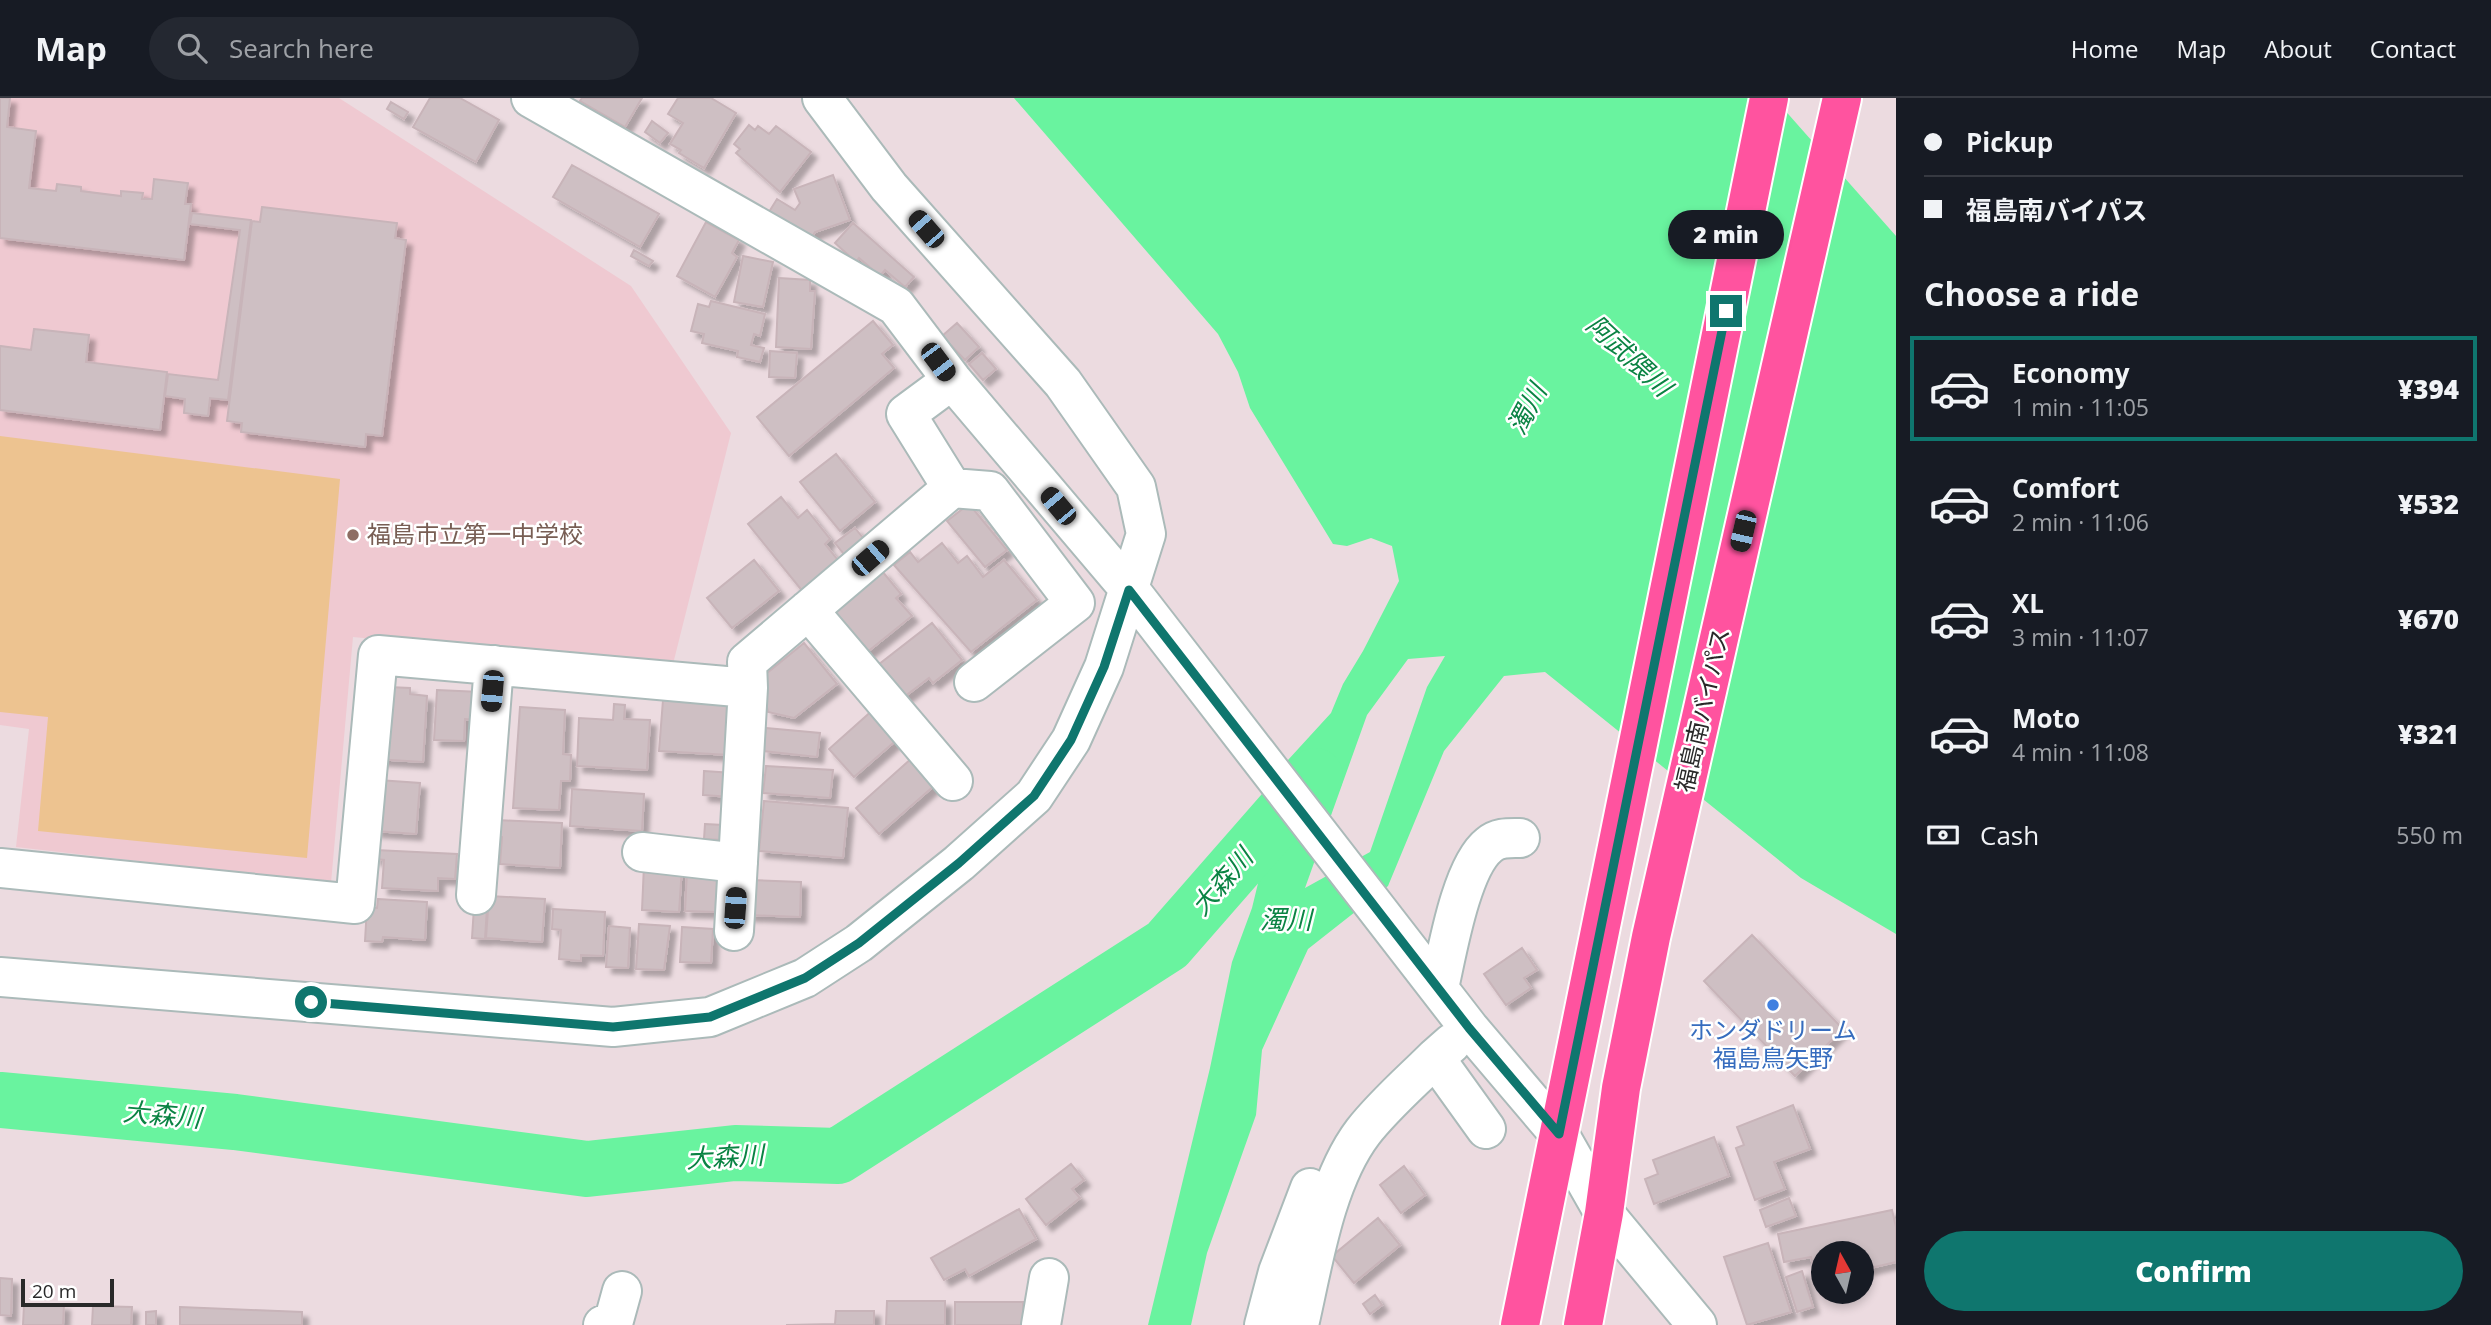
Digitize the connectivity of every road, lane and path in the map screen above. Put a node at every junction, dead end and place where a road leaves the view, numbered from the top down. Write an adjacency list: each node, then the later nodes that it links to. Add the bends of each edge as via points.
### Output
1 (531, 98): 5 (street, via 896,306)
2 (822, 98): 7 (street, via 889,187 1063,383 1136,487 1146,534)
3 (1769, 98): 24 (highway)
4 (1842, 98): 26 (highway, 福島南バイパス, via 1651,937 1621,1088)
5 (952, 380): 6 (street, via 906,414); 7 (street)
6 (952, 488): 8 (street); 10 (street, via 989,491 1075,603)
7 (1129, 590): 19 (street, via 1104,667 1077,728 1034,796 859,943 805,978 710,1017 613,1027); 20 (street)
8 (808, 610): 11 (street, via 747,662); 12 (street)
9 (495, 665): 11 (street); 16 (street, via 378,655 355,904); 17 (street)
10 (974, 682)
11 (748, 688): 15 (street)
12 (953, 782)
13 (1520, 838): 20 (street, via 1503,838 1488,845 1462,889)
14 (642, 852): 15 (street)
15 (738, 863): 18 (street)
16 (0, 868)
17 (476, 895)
18 (734, 931)
19 (0, 977)
20 (1439, 988): 21 (street)
21 (1469, 1028): 22 (street); 24 (street)
22 (1435, 1058): 23 (street); 25 (street, via 1363,1132)
23 (1486, 1129)
24 (1559, 1134): 26 (street); 33 (highway)
25 (1345, 1165): 31 (street, via 1318,1170 1278,1272); 32 (street, via 1319,1234)
26 (1604, 1213): 34 (highway, 福島南バイパス); 35 (street)
27 (1049, 1278): 30 (street)
28 (622, 1291): 29 (street, via 614,1320)
29 (603, 1325)
30 (1041, 1325)
31 (1264, 1325)
32 (1300, 1325)
33 (1520, 1325)
34 (1583, 1325)
35 (1697, 1325)

